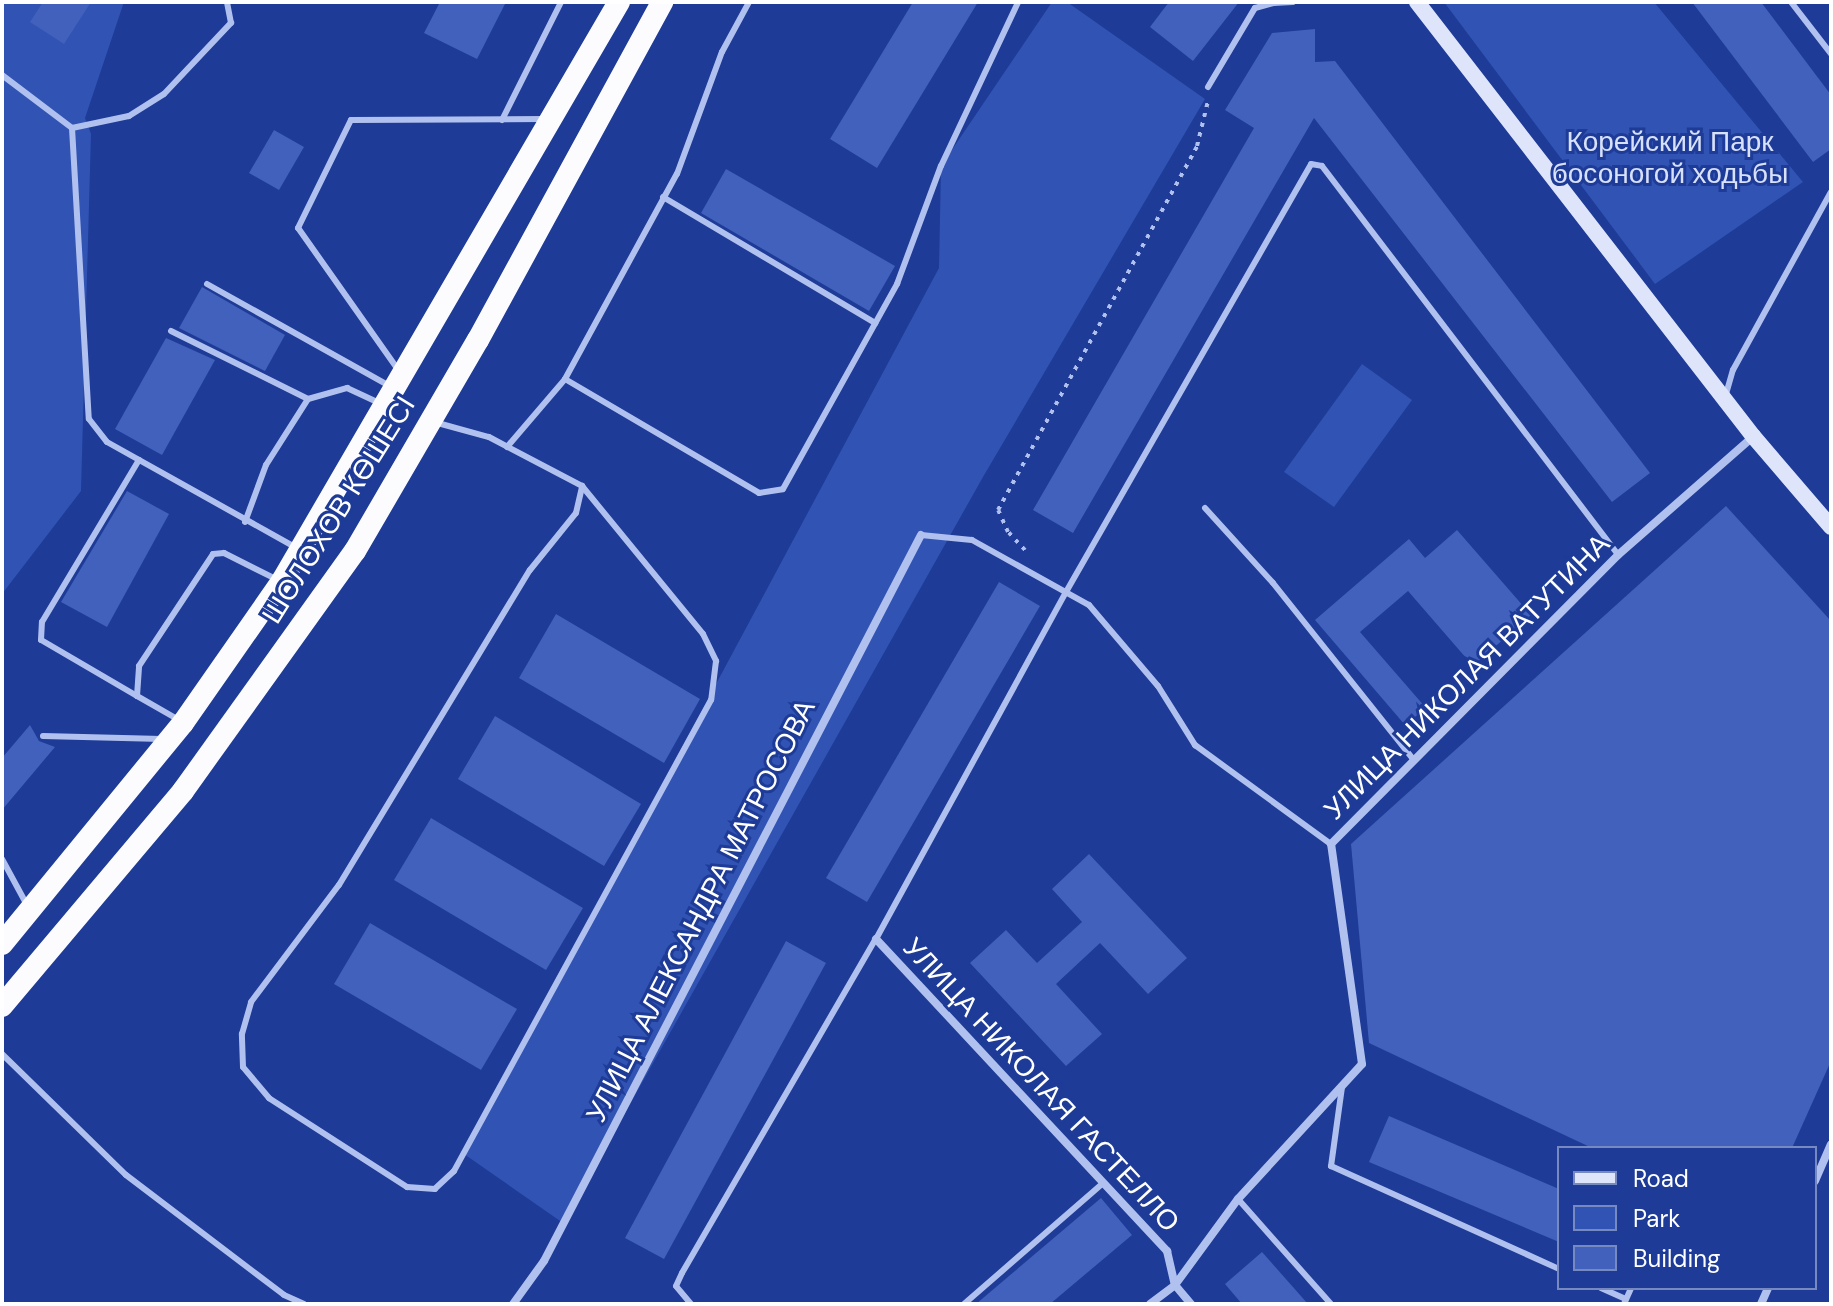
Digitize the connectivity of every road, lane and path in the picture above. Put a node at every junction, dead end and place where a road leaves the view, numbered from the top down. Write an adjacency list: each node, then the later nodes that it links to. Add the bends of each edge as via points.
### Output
1 (227, 2): 16 (lane, via 231,23 164,94 129,116)
2 (561, 2): 15 (lane)
3 (619, 2): 14 (highway, ШОЛОХОВ КӨШЕСІ)
4 (662, 2): 26 (highway, ШОЛОХОВ КӨШЕСІ)
5 (749, 2): 18 (lane, via 722,52)
6 (1018, 2): 20 (lane)
7 (1293, 2): 10 (lane)
8 (1417, 2): 24 (main road)
9 (1791, 2): 11 (lane)
10 (1272, 3): 13 (lane, via 1255,8)
11 (1831, 54)
12 (2, 75): 16 (lane)
13 (1208, 87): 36 (path, via 1208,116 1197,146 998,510 1008,532)
14 (552, 119): 15 (lane); 23 (highway, ШОЛОХОВ КӨШЕСІ)
15 (502, 120): 23 (lane, via 351,120 298,228)
16 (72, 128): 29 (lane, via 89,419 107,442)
17 (1831, 192): 24 (lane, via 1733,370)
18 (663, 197): 20 (lane); 22 (lane)
19 (207, 284): 23 (lane)
20 (875, 323): 22 (lane, via 790,480 775,495 759,493)
21 (171, 331): 25 (lane)
22 (565, 379): 28 (lane)
23 (394, 390): 25 (lane, via 347,388); 35 (highway, ШОЛОХОВ КӨШЕСІ)
24 (1725, 398): 27 (main road)
25 (308, 399): 32 (lane, via 266,465)
26 (430, 421): 28 (lane); 49 (highway, ШОЛОХОВ КӨШЕСІ, via 355,551 275,668 108,884)
27 (1753, 436): 33 (main road); 37 (street, УЛИЦА НИКОЛАЯ ВАТУТИНА)
28 (507, 447): 30 (lane)
29 (139, 460): 32 (lane); 40 (lane, via 42,622 41,640)
30 (582, 486): 30 (lane, via 703,634 716,661 711,700 454,1171 435,1189 407,1187 269,1098 243,1067 242,1034 251,1002 339,885 530,570 576,513)
31 (1205, 508): 43 (lane, via 1273,583)
32 (245, 522): 35 (lane)
33 (1831, 527)
34 (921, 535): 39 (lane, via 972,540); 61 (street, УЛИЦА АЛЕКСАНДРА МАТРОСОВА, via 550,1248)
35 (302, 551): 38 (highway, ШОЛОХОВ КӨШЕСІ)
36 (1027, 552)
37 (1618, 555): 39 (lane, via 1322,166 1311,164); 43 (street, УЛИЦА НИКОЛАЯ ВАТУТИНА)
38 (282, 581): 40 (lane, via 224,553 213,554 139,666); 41 (highway, ШОЛОХОВ КӨШЕСІ)
39 (1066, 592): 44 (lane, via 1089,605 1158,686 1195,745); 47 (lane)
40 (137, 696): 41 (lane)
41 (176, 731): 42 (lane); 46 (highway, ШОЛОХОВ КӨШЕСІ)
42 (43, 736)
43 (1414, 760): 44 (street, УЛИЦА НИКОЛАЯ ВАТУТИНА)
44 (1331, 844): 51 (street, УЛИЦА НИКОЛАЯ ВАТУТИНА, via 1362,1064)
45 (2, 859): 46 (lane)
46 (30, 912): 48 (highway, ШОЛОХОВ КӨШЕСІ)
47 (876, 939): 54 (street, УЛИЦА НИКОЛАЯ ГАСТЕЛЛО); 62 (lane, via 682,1273 676,1286)
48 (2, 944)
49 (2, 1006)
50 (2, 1054): 60 (lane, via 126,1175 284,1295)
51 (1343, 1083): 55 (street, УЛИЦА НИКОЛАЯ ВАТУТИНА); 56 (lane, via 1331,1166)
52 (1831, 1144): 53 (street)
53 (1817, 1176)
54 (1103, 1183): 57 (street, УЛИЦА НИКОЛАЯ ГАСТЕЛЛО, via 1167,1251); 63 (lane)
55 (1238, 1199): 57 (street, УЛИЦА НИКОЛАЯ ВАТУТИНА); 66 (lane)
56 (1557, 1268)
57 (1175, 1285): 64 (street, УЛИЦА НИКОЛАЯ ВАТУТИНА); 65 (street, УЛИЦА НИКОЛАЯ ГАСТЕЛЛО)
58 (1604, 1290): 59 (lane)
59 (1625, 1302)
60 (304, 1304)
61 (513, 1304)
62 (691, 1304)
63 (964, 1304)
64 (1150, 1304)
65 (1191, 1304)
66 (1331, 1304)

